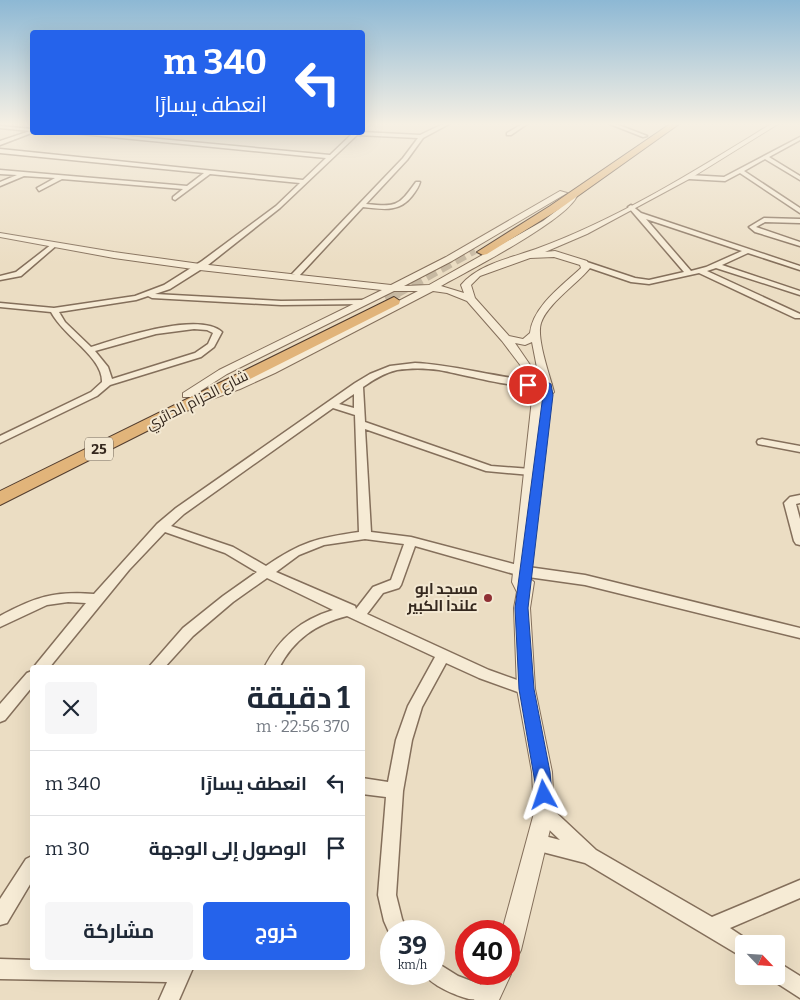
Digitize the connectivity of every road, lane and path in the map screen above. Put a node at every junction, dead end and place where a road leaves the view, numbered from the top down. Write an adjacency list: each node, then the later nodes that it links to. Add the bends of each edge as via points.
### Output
1 (195, 171): 9 (street)
2 (316, 171): 15 (street)
3 (394, 171): 21 (street)
4 (596, 171): 31 (highway)
5 (608, 171): 31 (highway)
6 (699, 171): 13 (street)
7 (788, 171): 14 (street)
8 (0, 172): 11 (street)
9 (208, 172): 15 (street); 18 (street)
10 (742, 172): 13 (street, via 720,180); 23 (street)
11 (25, 174): 12 (street); 17 (street)
12 (62, 177): 18 (street); 19 (street)
13 (689, 177): 22 (street)
14 (800, 178)
15 (304, 182): 36 (street, via 278,207)
16 (418, 183): 21 (street, via 398,207)
17 (0, 184)
18 (186, 188): 20 (street)
19 (39, 189)
20 (175, 198)
21 (362, 206): 42 (street)
22 (631, 207): 24 (street); 27 (street)
23 (800, 210)
24 (639, 214): 30 (street); 41 (street)
25 (800, 221): 29 (street, via 764,220 752,227)
26 (0, 233): 28 (street); 36 (street)
27 (561, 243): 32 (street); 33 (street, via 558,248)
28 (54, 244): 36 (street); 44 (street, via 18,274)
29 (800, 244)
30 (747, 251): 37 (street); 39 (street)
31 (479, 253): 34 (street); 34 (street); 35 (street); 47 (street)
32 (530, 255): 33 (street); 35 (street)
33 (565, 256): 38 (street)
34 (449, 259): 45 (street)
35 (515, 260): 51 (street, via 471,278 466,285)
36 (203, 265): 42 (street); 43 (street); 49 (street, via 168,287)
37 (716, 266): 40 (street); 48 (street)
38 (585, 267): 41 (street, via 649,282); 56 (street, via 538,317)
39 (800, 268)
40 (700, 271): 41 (street); 55 (street)
41 (689, 273)
42 (296, 274): 43 (street)
43 (309, 277): 45 (street, via 372,282); 46 (street)
44 (0, 278)
45 (409, 279): 50 (street)
46 (332, 282): 50 (street); 52 (street, via 354,289 360,294)
47 (429, 290): 50 (street); 50 (street); 51 (street, via 450,290)
48 (800, 294)
49 (146, 295): 52 (street, via 297,304); 54 (street)
50 (391, 297): 52 (street); 62 (highway, شارع الحزام الدائري / 25)
51 (470, 299): 57 (street)
52 (362, 303): 62 (street, via 223,372)
53 (0, 305): 54 (street)
54 (54, 310): 58 (street, via 62,324)
55 (798, 316)
56 (535, 334): 57 (street, via 525,342); 61 (street)
57 (506, 339): 61 (street)
58 (89, 350): 59 (street, via 107,372); 59 (street, via 164,329 206,327 218,332 211,345 198,355)
59 (107, 384): 65 (street, via 94,394)
60 (358, 385): 61 (street, via 384,370 406,365); 63 (street); 64 (street)
61 (542, 385): 68 (street); 77 (street, via 548,402)
62 (193, 398): 69 (highway, شارع الحزام الدائري / 25); 70 (highway, شارع الحزام الدائري / 25)
63 (329, 404): 64 (street); 72 (street)
64 (360, 418): 68 (street, via 490,469); 73 (street)
65 (0, 440)
66 (762, 442): 67 (street)
67 (800, 449)
68 (531, 472): 77 (street)
69 (0, 485)
70 (0, 499)
71 (800, 499): 75 (street, via 790,503)
72 (161, 527): 76 (street, via 226,548); 78 (street)
73 (365, 535): 74 (street); 76 (street, via 322,541 295,552)
74 (411, 540): 77 (street); 79 (street, via 396,582 378,590)
75 (800, 541)
76 (265, 572): 79 (street); 84 (street, via 188,632)
77 (524, 578): 81 (street, via 585,580); 87 (street)
78 (99, 599): 80 (street, via 48,598); 83 (street)
79 (354, 612): 82 (street); 85 (street, via 315,620 285,645)
80 (0, 622)
81 (800, 634)
82 (444, 654): 87 (street); 90 (street, via 415,706 404,740)
83 (43, 665)
84 (158, 665)
85 (273, 665)
86 (30, 679): 88 (street)
87 (526, 689): 91 (street, via 542,772)
88 (0, 715)
89 (365, 786): 90 (street)
90 (395, 791): 97 (street, via 387,896)
91 (544, 813): 92 (street); 93 (street)
92 (537, 843): 93 (street); 98 (street)
93 (590, 856): 99 (street)
94 (30, 868): 96 (street)
95 (800, 888): 99 (street)
96 (0, 916)
97 (393, 920)
98 (517, 920)
99 (711, 927): 100 (street)
100 (735, 943)
101 (0, 969): 102 (street)
102 (30, 969)
103 (182, 970): 109 (street)
104 (445, 978): 108 (street)
105 (785, 978): 107 (street)
106 (494, 985): 108 (street)
107 (800, 988)
108 (488, 999)
109 (169, 1000)

